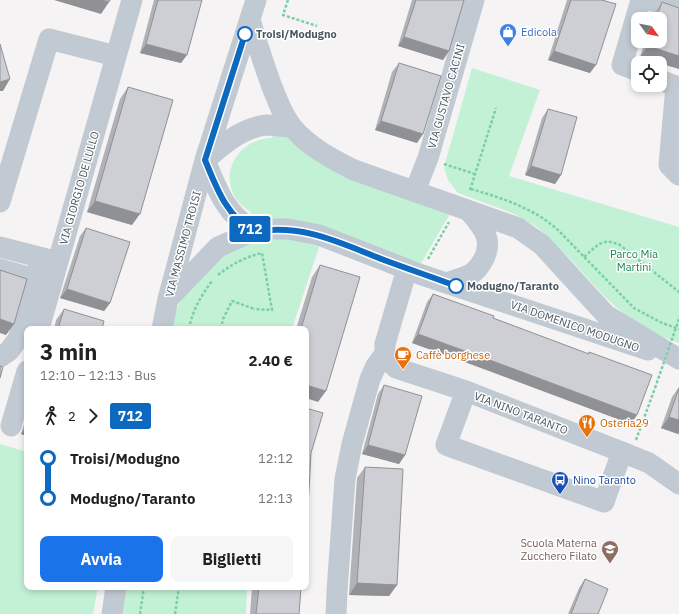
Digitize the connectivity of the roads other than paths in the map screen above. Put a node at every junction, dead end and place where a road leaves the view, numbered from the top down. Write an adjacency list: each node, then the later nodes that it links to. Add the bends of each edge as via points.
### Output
1 (132, 0): 8 (street, VIA GIORGIO DE LULLO)
2 (256, 0): 7 (street, VIA MASSIMO TROISI)
3 (474, 0): 14 (street, VIA GUSTAVO CACINI, via 428,158)
4 (641, 0): 9 (street)
5 (650, 0): 6 (street)
6 (679, 9)
7 (250, 20): 11 (street, VIA DOMENICO MODUGNO, via 279,105); 12 (street, VIA MASSIMO TROISI)
8 (116, 56): 15 (street, via 49,39); 19 (street, VIA GIORGIO DE LULLO)
9 (630, 68)
10 (667, 83): 13 (street, via 676,86 669,166)
11 (292, 127): 12 (street, via 255,127 227,142); 14 (street, VIA DOMENICO MODUGNO, via 332,159 354,170)
12 (205, 160): 17 (street, via 219,194 230,212); 24 (street, VIA MASSIMO TROISI)
13 (679, 175)
14 (415, 191): 16 (street, VIA DOMENICO MODUGNO)
15 (0, 202)
16 (469, 210): 23 (street, via 487,236 485,257 470,275); 29 (street, VIA DOMENICO MODUGNO, via 518,228 542,245 606,315)
17 (254, 232): 21 (street, VIA DOMENICO MODUGNO, via 288,229 319,235); 24 (street, VIA DOMENICO MODUGNO, via 218,247)
18 (0, 247): 19 (street)
19 (49, 260): 22 (street); 25 (street)
20 (0, 269): 22 (street)
21 (407, 269): 23 (street, VIA DOMENICO MODUGNO); 27 (street)
22 (35, 279): 28 (street, via 18,339 9,351)
23 (448, 283): 29 (street, VIA DOMENICO MODUGNO)
24 (168, 298): 26 (street, VIA MASSIMO TROISI)
25 (39, 326)
26 (163, 326)
27 (384, 355): 31 (street, VIA NINO TARANTO, via 396,368); 37 (street, via 370,379 344,479)
28 (0, 357)
29 (679, 360)
30 (24, 380): 32 (street)
31 (466, 392): 33 (street, VIA NINO TARANTO); 33 (street, via 446,445 604,502)
32 (11, 426)
33 (626, 453): 34 (street, VIA NINO TARANTO, via 649,463)
34 (679, 484)
35 (116, 590): 36 (street)
36 (112, 614)
37 (336, 614)

